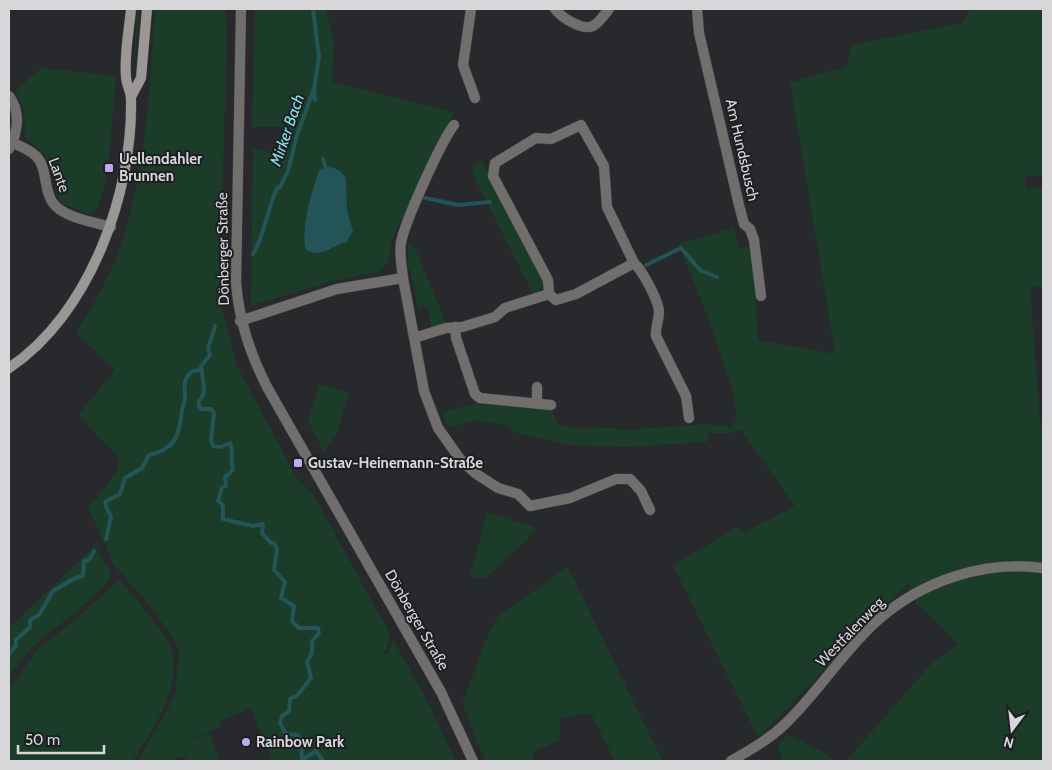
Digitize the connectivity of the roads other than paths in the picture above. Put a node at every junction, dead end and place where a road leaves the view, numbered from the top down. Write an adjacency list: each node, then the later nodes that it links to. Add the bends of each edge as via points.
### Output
1 (130, 9): 9 (main road, via 126,77)
2 (147, 9): 9 (main road, via 141,78)
3 (241, 9): 18 (street, Dönberger Straße, via 236,282)
4 (471, 9): 10 (street, via 463,65)
5 (555, 9): 6 (street, via 588,27 594,26)
6 (609, 9)
7 (697, 9): 17 (street, Am Hundsbusch, via 744,224 754,240)
8 (9, 96): 12 (street, via 18,120)
9 (131, 97): 13 (main road, via 125,166)
10 (475, 98)
11 (454, 125): 15 (street, via 402,236)
12 (10, 144): 13 (street, Lante, via 36,155 48,194 61,211)
13 (110, 227): 21 (main road, via 85,280 50,331)
14 (634, 262): 16 (street, via 566,298 556,300); 16 (street, via 607,207 604,166 583,127 578,125 551,139 536,138 495,162 492,172 548,280); 25 (street, via 657,303 656,336 686,396)
15 (402, 278): 18 (street, via 338,289); 20 (street)
16 (549, 294): 19 (street, via 505,308 495,317)
17 (761, 296)
18 (240, 321): 28 (street, Dönberger Straße, via 249,350 267,387 441,692)
19 (455, 328): 20 (street); 23 (street, via 472,384 480,398)
20 (414, 338): 26 (street, via 424,391 438,428 460,458 487,482 518,494 530,506 570,498 616,479 630,479 641,491)
21 (9, 368)
22 (537, 387): 23 (street)
23 (537, 404): 24 (street)
24 (551, 406)
25 (689, 418)
26 (650, 510)
27 (1043, 568): 29 (street, Westfalenweg, via 987,568 961,574 910,595 877,621 784,726)
28 (472, 761)
29 (731, 761)

